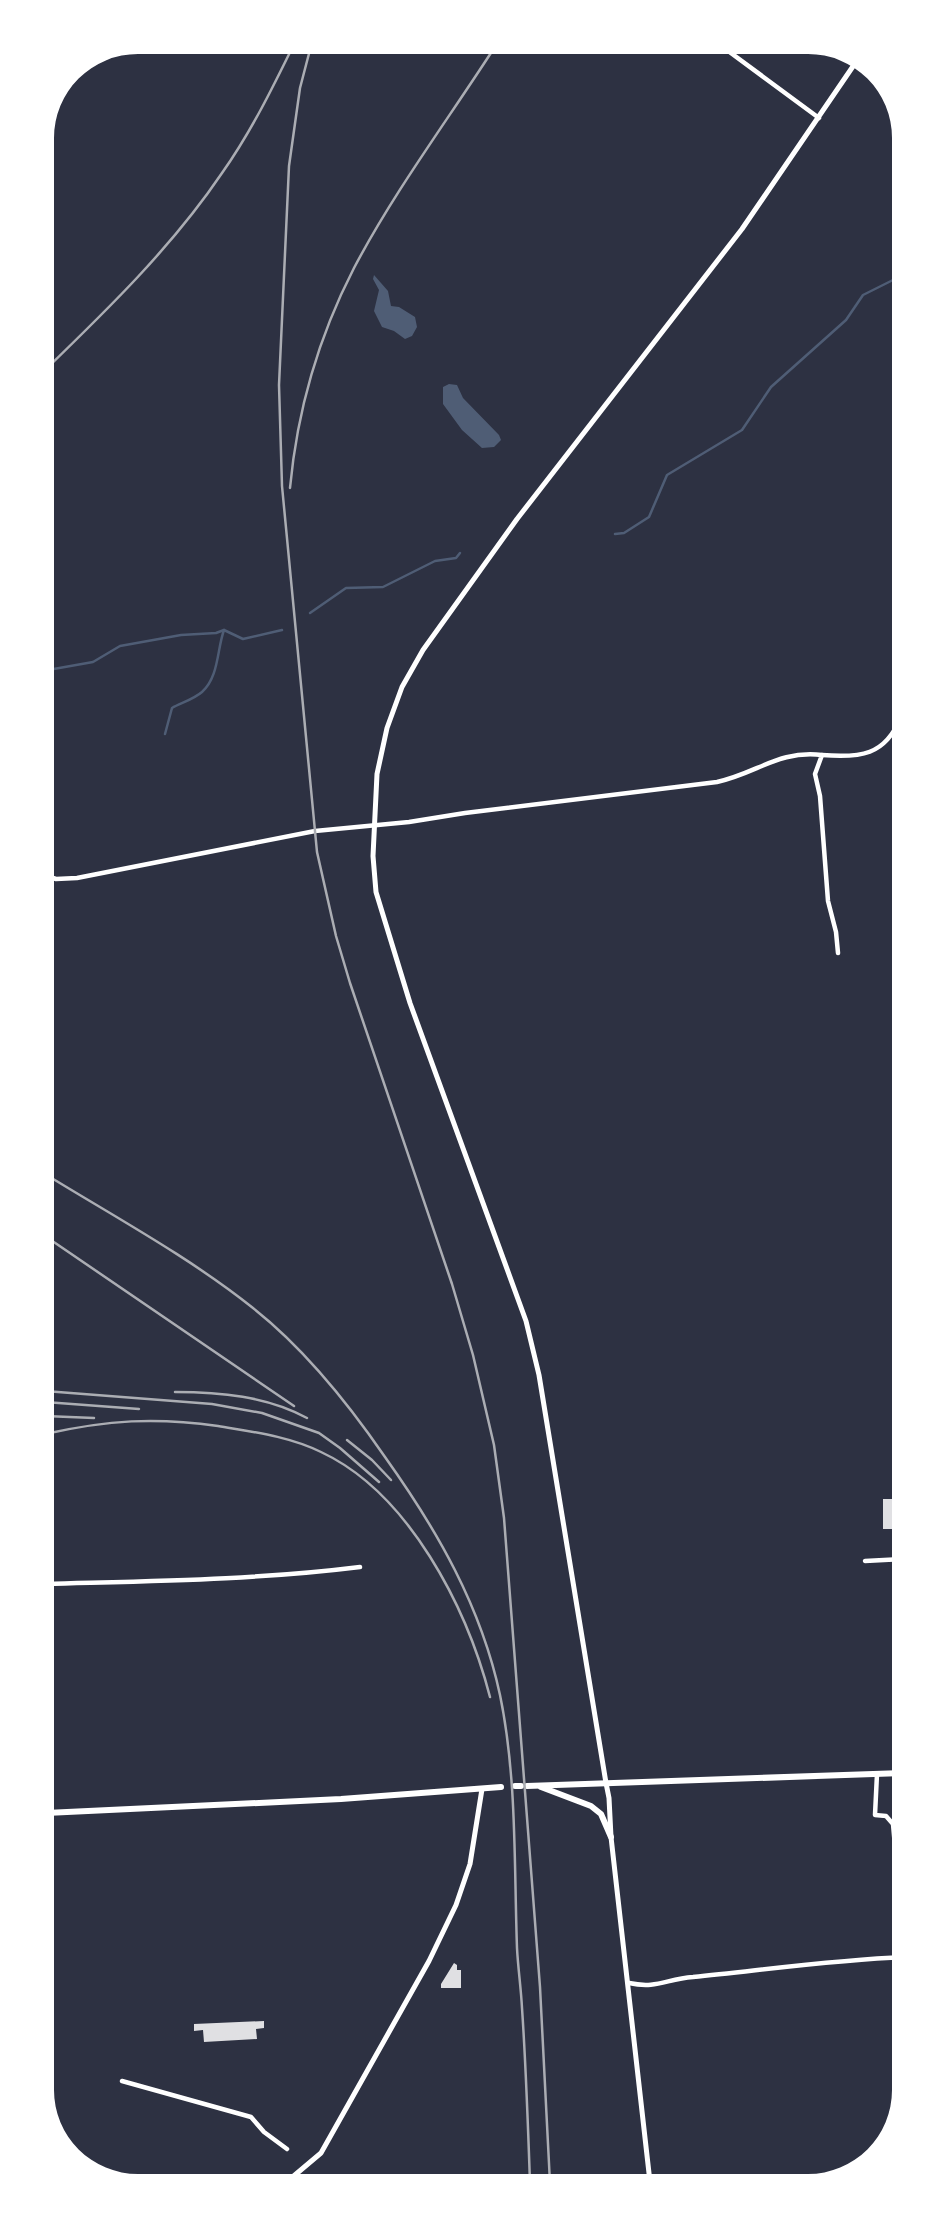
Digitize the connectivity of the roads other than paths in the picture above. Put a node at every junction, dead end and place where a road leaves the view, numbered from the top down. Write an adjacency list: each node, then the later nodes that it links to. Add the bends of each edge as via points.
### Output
1 (732, 54): 3 (street)
2 (853, 67): 3 (street)
3 (819, 118): 6 (street, via 742,229 517,519 423,650 402,687 387,728 377,774)
4 (892, 734): 5 (street, via 866,754)
5 (822, 755): 6 (street, via 788,755 717,782); 8 (street, via 816,774 828,901)
6 (374, 826): 7 (street, via 315,831 77,878); 15 (street, via 376,892 383,920 528,1332 539,1375)
7 (54, 878)
8 (838, 953)
9 (892, 1560): 10 (street)
10 (865, 1561)
11 (360, 1567): 12 (street, via 198,1580)
12 (54, 1584)
13 (892, 1773): 14 (main road)
14 (877, 1774): 15 (main road); 21 (street, via 875,1815 886,1816)
15 (606, 1783): 16 (main road); 22 (street)
16 (536, 1785): 17 (main road); 22 (main road, via 591,1806 601,1814)
17 (521, 1786)
18 (501, 1787): 19 (main road)
19 (482, 1789): 20 (main road); 27 (street, via 470,1864 429,1961 321,2153)
20 (54, 1813)
21 (892, 1823)
22 (611, 1837): 24 (street)
23 (892, 1958): 24 (street, via 683,1978 648,1987)
24 (629, 1983): 28 (street)
25 (122, 2081): 26 (street, via 251,2116)
26 (287, 2150)
27 (296, 2174)
28 (649, 2174)

